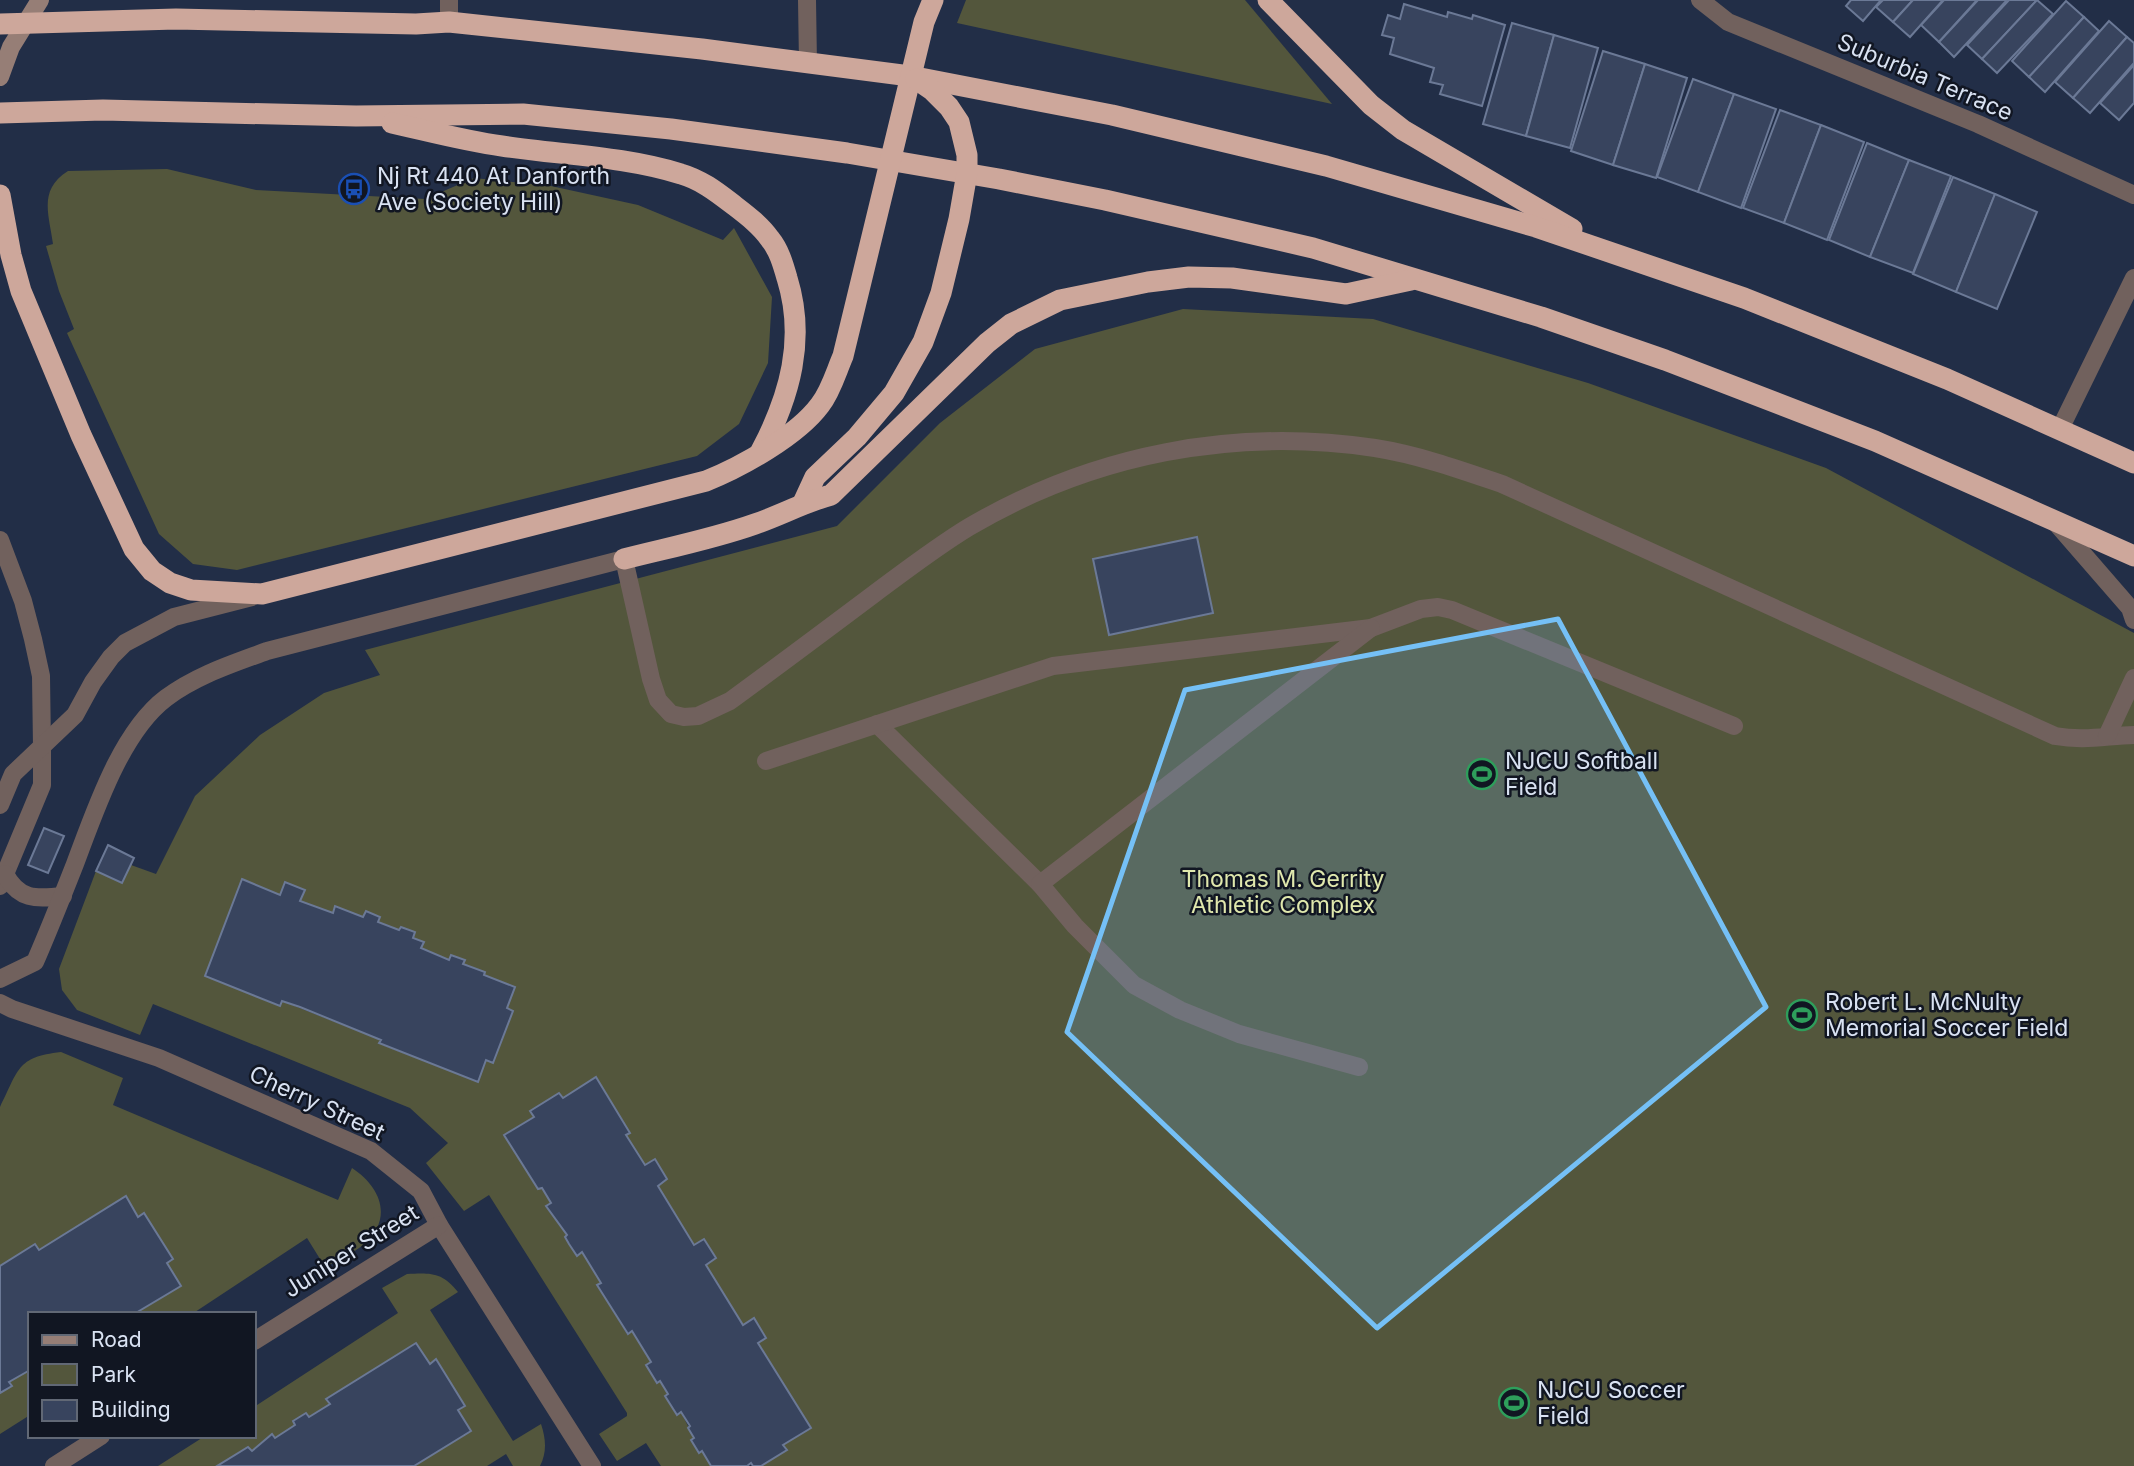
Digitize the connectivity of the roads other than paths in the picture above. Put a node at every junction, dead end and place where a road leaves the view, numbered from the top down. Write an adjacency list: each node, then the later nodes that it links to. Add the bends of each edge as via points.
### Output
1 (40, 0): 7 (main road)
2 (449, 0): 8 (street)
3 (807, 0): 10 (street)
4 (933, 0): 12 (highway)
5 (1268, 0): 19 (highway, via 1371,105 1403,130)
6 (1700, 0): 18 (street, Suburbia Terrace, via 1728,22 1978,124)
7 (25, 22): 8 (highway); 9 (highway); 11 (main road)
8 (449, 22): 10 (highway)
9 (0, 24)
10 (808, 64): 12 (highway)
11 (0, 76)
12 (910, 76): 15 (highway); 16 (highway, via 932,90 959,122); 19 (highway, via 1268,151)
13 (0, 113): 14 (highway, via 103,110)
14 (356, 116): 15 (highway, via 523,114 671,129); 23 (highway, via 499,146 682,174 710,186 749,216 780,256 796,324 784,403)
15 (890, 160): 16 (highway); 23 (highway, via 847,342 829,391 805,421)
16 (967, 173): 21 (highway, via 1243,231); 25 (highway, via 953,247 923,342 894,393 815,477)
17 (0, 195): 30 (highway, via 21,291 134,549 152,571 170,583 191,590)
18 (2134, 195)
19 (1607, 249): 22 (highway, via 1813,324)
20 (2134, 278): 22 (street)
21 (1415, 279): 25 (highway, via 1346,294 1232,278 1189,277 1060,300 1011,324 831,495); 26 (highway, via 1541,317 1735,386 1875,441)
22 (2060, 429): 24 (highway)
23 (759, 454): 30 (highway, via 706,481)
24 (2134, 463)
25 (803, 503): 29 (highway, via 753,525)
26 (2057, 524): 28 (highway); 31 (street, via 2130,608)
27 (0, 540): 38 (street, via 23,601 41,677)
28 (2134, 556)
29 (624, 559): 36 (street, via 658,700 671,713 698,716 730,701 968,528 1071,478 1186,447 1224,443 1277,440 1377,448 1502,484 2032,727 2078,740); 43 (street, via 267,651 189,682 144,718 126,746 97,806)
30 (262, 594): 38 (street, via 174,617 125,643 93,682 75,715)
31 (2134, 620)
32 (1371, 628): 34 (street, via 1053,666); 35 (street, via 1421,609 1452,610); 42 (street)
33 (2134, 678): 36 (street)
34 (877, 724): 39 (street); 42 (street)
35 (1734, 726)
36 (2107, 736): 37 (street)
37 (2134, 736)
38 (42, 747): 40 (street, via 13,774); 41 (street, via 42,785)
39 (766, 761)
40 (0, 805)
41 (3, 880): 43 (street, via 27,896)
42 (1040, 884): 46 (street, via 1134,985 1238,1034)
43 (63, 896): 44 (street, via 36,962)
44 (0, 979)
45 (0, 1003): 47 (street, Cherry Street, via 159,1058 371,1151 421,1191)
46 (1359, 1068)
47 (439, 1224): 48 (street, Juniper Street); 50 (street, Cherry Street)
48 (256, 1340)
49 (98, 1438): 51 (street)
50 (591, 1465)
51 (54, 1466)

